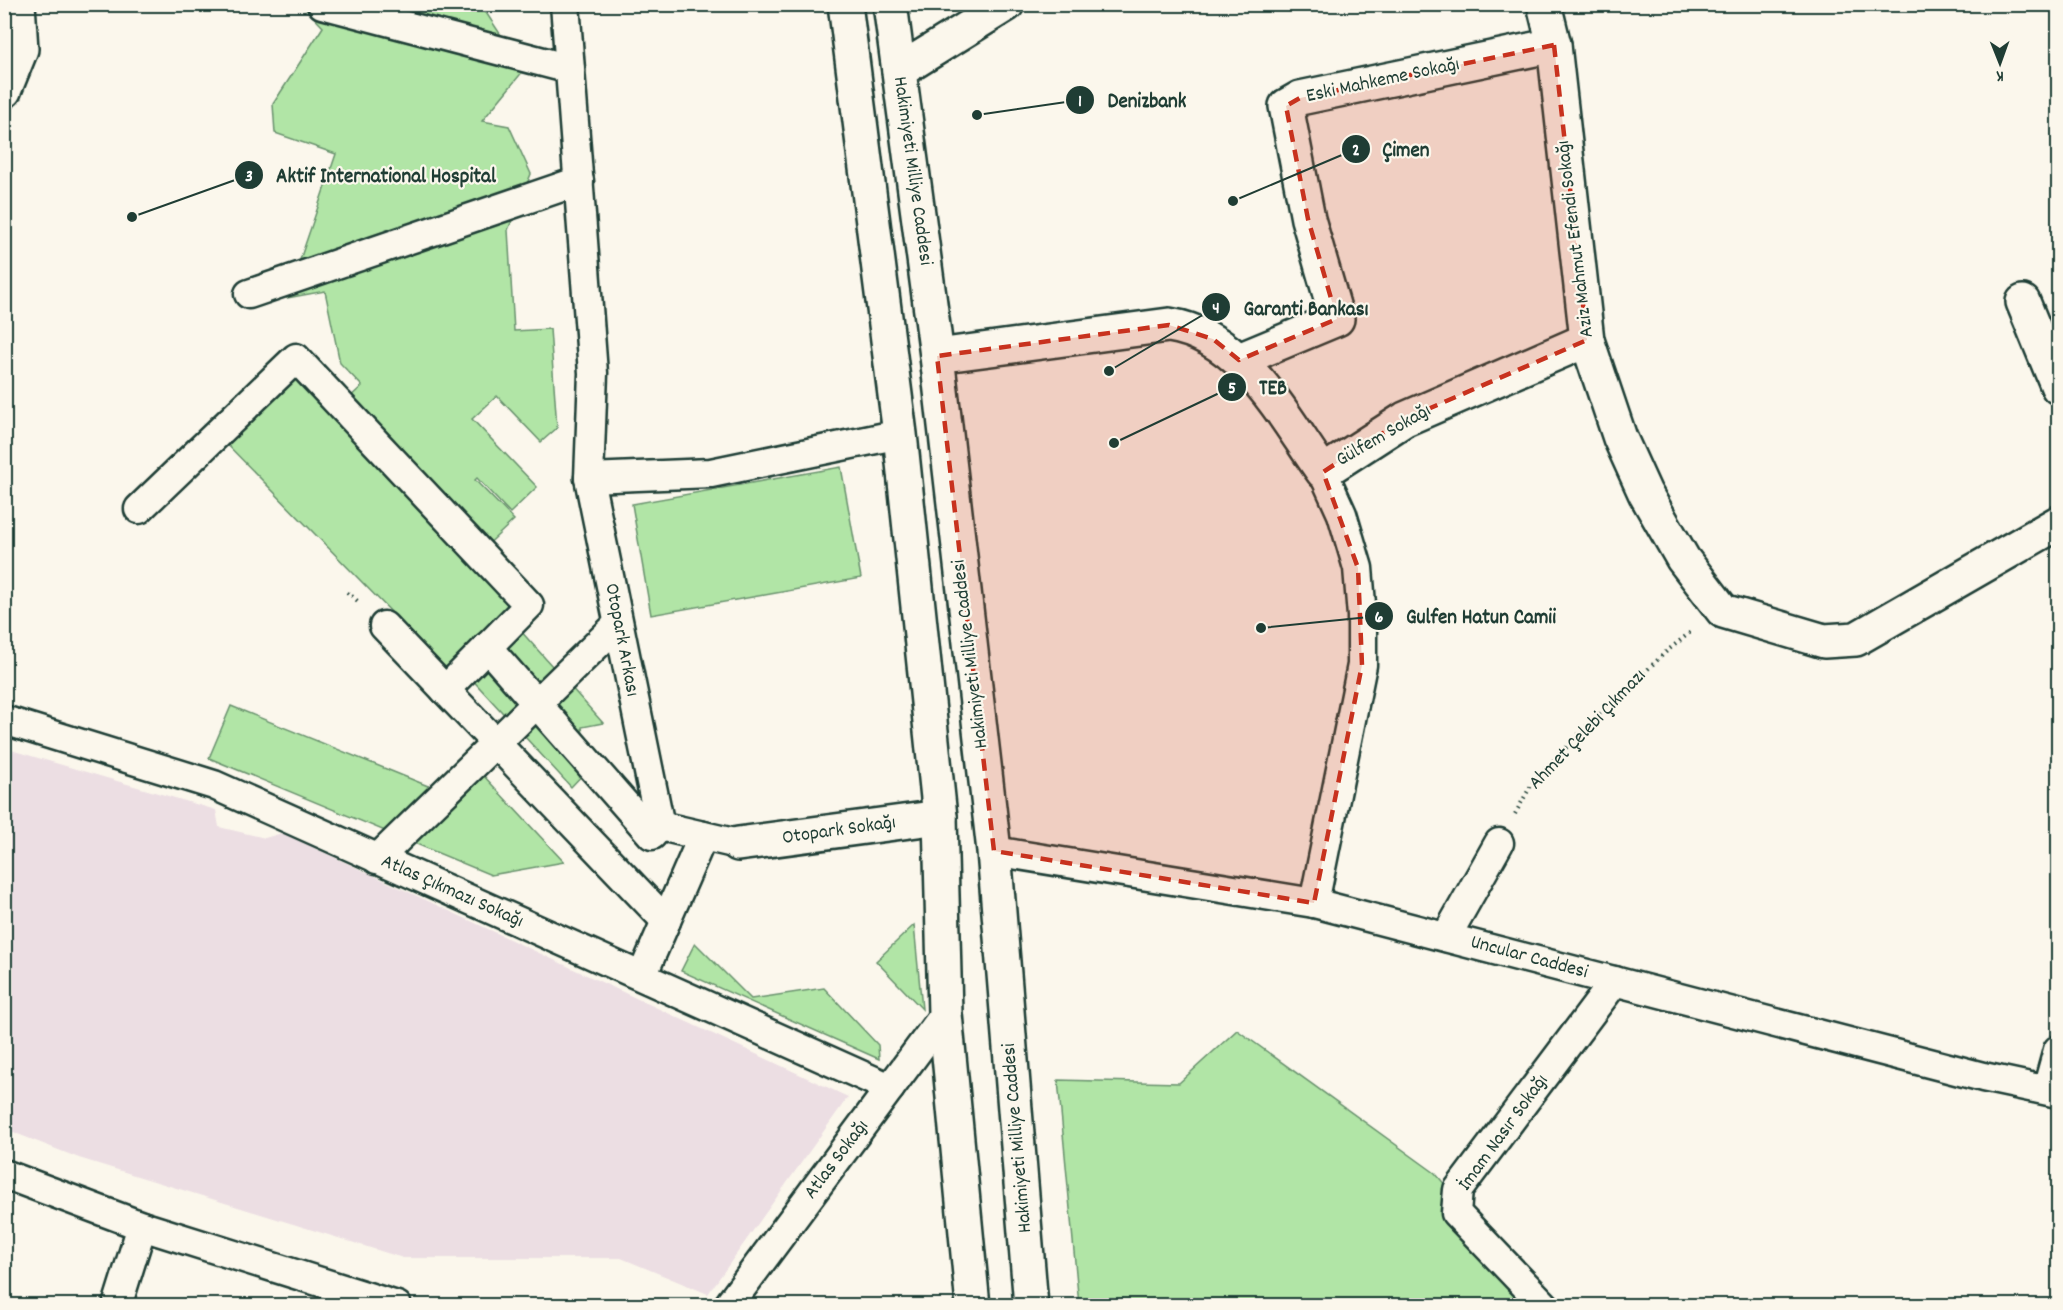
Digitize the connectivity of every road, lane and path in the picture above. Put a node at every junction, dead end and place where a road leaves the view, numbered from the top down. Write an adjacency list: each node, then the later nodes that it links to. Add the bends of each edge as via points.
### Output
1 (18, 4): 11 (street, via 21,49)
2 (322, 4): 9 (street)
3 (565, 4): 9 (street, Otopark Arkası)
4 (845, 4): 19 (street)
5 (890, 4): 10 (street, Hakimiyeti Milliye Caddesi)
6 (1007, 4): 10 (street)
7 (1544, 4): 8 (street, Aziz Mahmut Efendi Sokağı)
8 (1554, 45): 15 (street, Aziz Mahmut Efendi Sokağı); 17 (street, Eski Mahkeme Sokağı, via 1300,98 1286,106 1308,219 1337,319)
9 (570, 69): 12 (street, Otopark Arkası)
10 (899, 71): 16 (street, Hakimiyeti Milliye Caddesi)
11 (4, 91)
12 (579, 181): 13 (street); 21 (street, Otopark Arkası, via 594,373)
13 (249, 294)
14 (2023, 302): 18 (street)
15 (1587, 340): 20 (street, Gülfem Sokağı, via 1405,418); 24 (street, Aziz Mahmut Efendi Sokağı, via 1620,438 1645,493 1683,559)
16 (937, 356): 17 (street, via 1168,325 1188,328 1213,339); 37 (street, Hakimiyeti Milliye Caddesi)
17 (1239, 360): 20 (street)
18 (2058, 387)
19 (900, 434): 21 (street, via 711,472); 32 (street)
20 (1323, 472): 39 (street, Gülfem Sokağı, via 1342,514 1358,568 1362,665)
21 (590, 478): 25 (street, Otopark Arkası)
22 (139, 509): 27 (street, via 297,358 529,605)
23 (2058, 523): 24 (street, via 1856,639 1824,641)
24 (1723, 611): 35 (path, Ahmet Çelebi Çıkmazı, via 1667,651 1569,744 1533,782)
25 (618, 624): 29 (street); 33 (street, Otopark Arkası)
26 (384, 626): 28 (street)
27 (488, 647): 28 (street); 29 (street)
28 (445, 690): 31 (street)
29 (537, 704): 31 (street); 33 (street, via 652,835)
30 (4, 720): 38 (street, Atlas Çıkmazı Sokağı, via 214,785)
31 (496, 743): 38 (street); 40 (street)
32 (940, 817): 36 (street, Otopark Sokağı); 44 (street)
33 (660, 826): 34 (street)
34 (703, 836): 36 (street); 40 (street)
35 (1499, 843): 41 (street)
36 (738, 844)
37 (994, 851): 39 (street, Uncular Caddesi); 54 (street, Hakimiyeti Milliye Caddesi)
38 (377, 859): 42 (street, Atlas Çıkmazı Sokağı)
39 (1314, 903): 41 (street, Uncular Caddesi)
40 (666, 921): 42 (street)
41 (1446, 937): 43 (street, Uncular Caddesi)
42 (642, 976): 46 (street, Atlas Çıkmazı Sokağı)
43 (1615, 981): 47 (street, Uncular Caddesi, via 1983,1077); 55 (street, İmam Nasır Sokağı, via 1458,1190 1456,1214)
44 (945, 1014): 46 (street, Atlas Sokağı); 53 (street)
45 (2058, 1050): 47 (street)
46 (890, 1088): 52 (street, Atlas Sokağı)
47 (2053, 1091)
48 (4, 1174): 49 (street)
49 (142, 1226): 50 (street); 51 (street)
50 (117, 1305)
51 (397, 1305)
52 (728, 1305)
53 (973, 1305)
54 (1031, 1305)
55 (1545, 1305)

